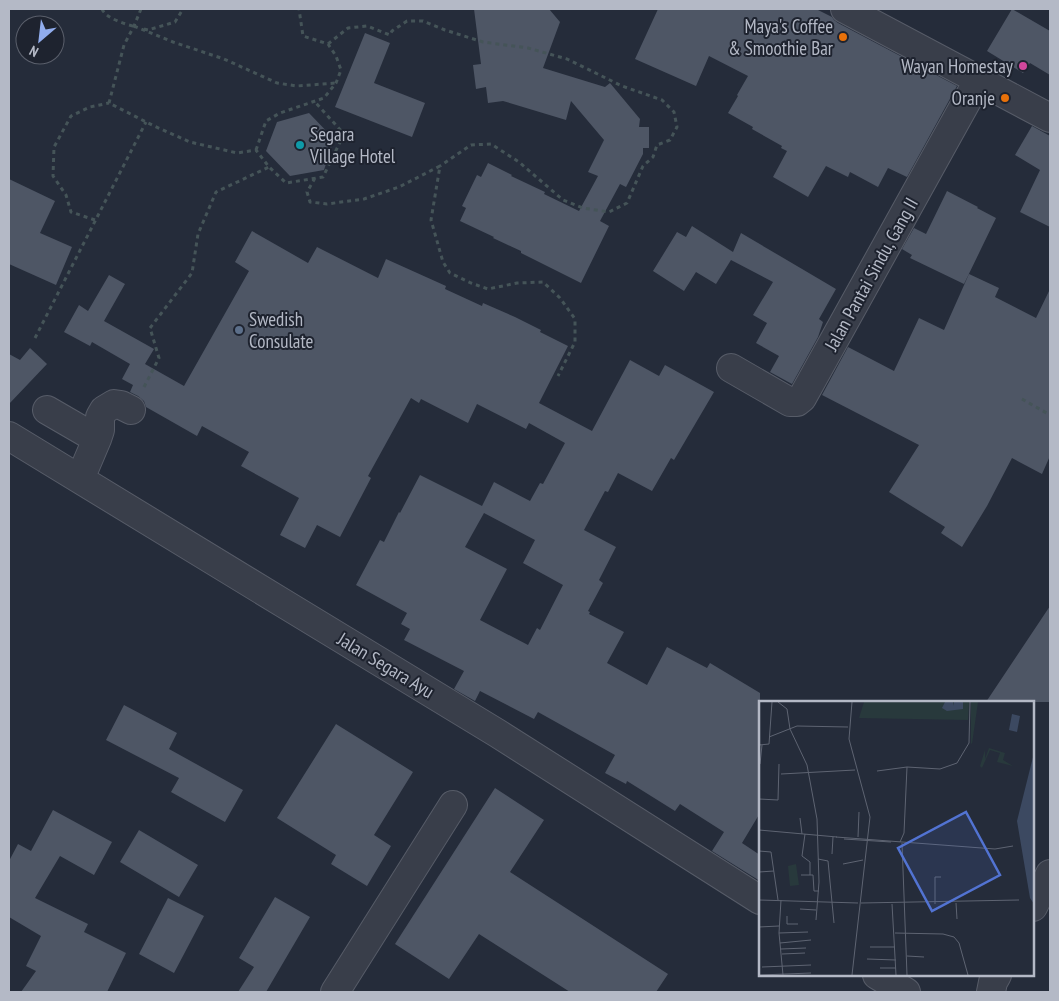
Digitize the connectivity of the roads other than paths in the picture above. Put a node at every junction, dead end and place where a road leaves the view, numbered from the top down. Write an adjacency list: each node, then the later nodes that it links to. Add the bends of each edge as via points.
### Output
1 (846, 9): 2 (street)
2 (979, 79): 3 (street); 4 (street, Jalan Pantai Sindu, Gang II, via 802,398 790,402)
3 (1050, 118)
4 (731, 368)
5 (46, 410): 8 (street)
6 (131, 410): 8 (street, via 114,404 104,410)
7 (9, 436): 9 (street, Jalan Segara Ayu)
8 (97, 439): 9 (street)
9 (80, 479): 12 (street, Jalan Segara Ayu, via 497,732)
10 (453, 805): 15 (street)
11 (1050, 874): 13 (street)
12 (759, 899)
13 (1034, 905)
14 (996, 976): 16 (street)
15 (335, 992)
16 (991, 992)

